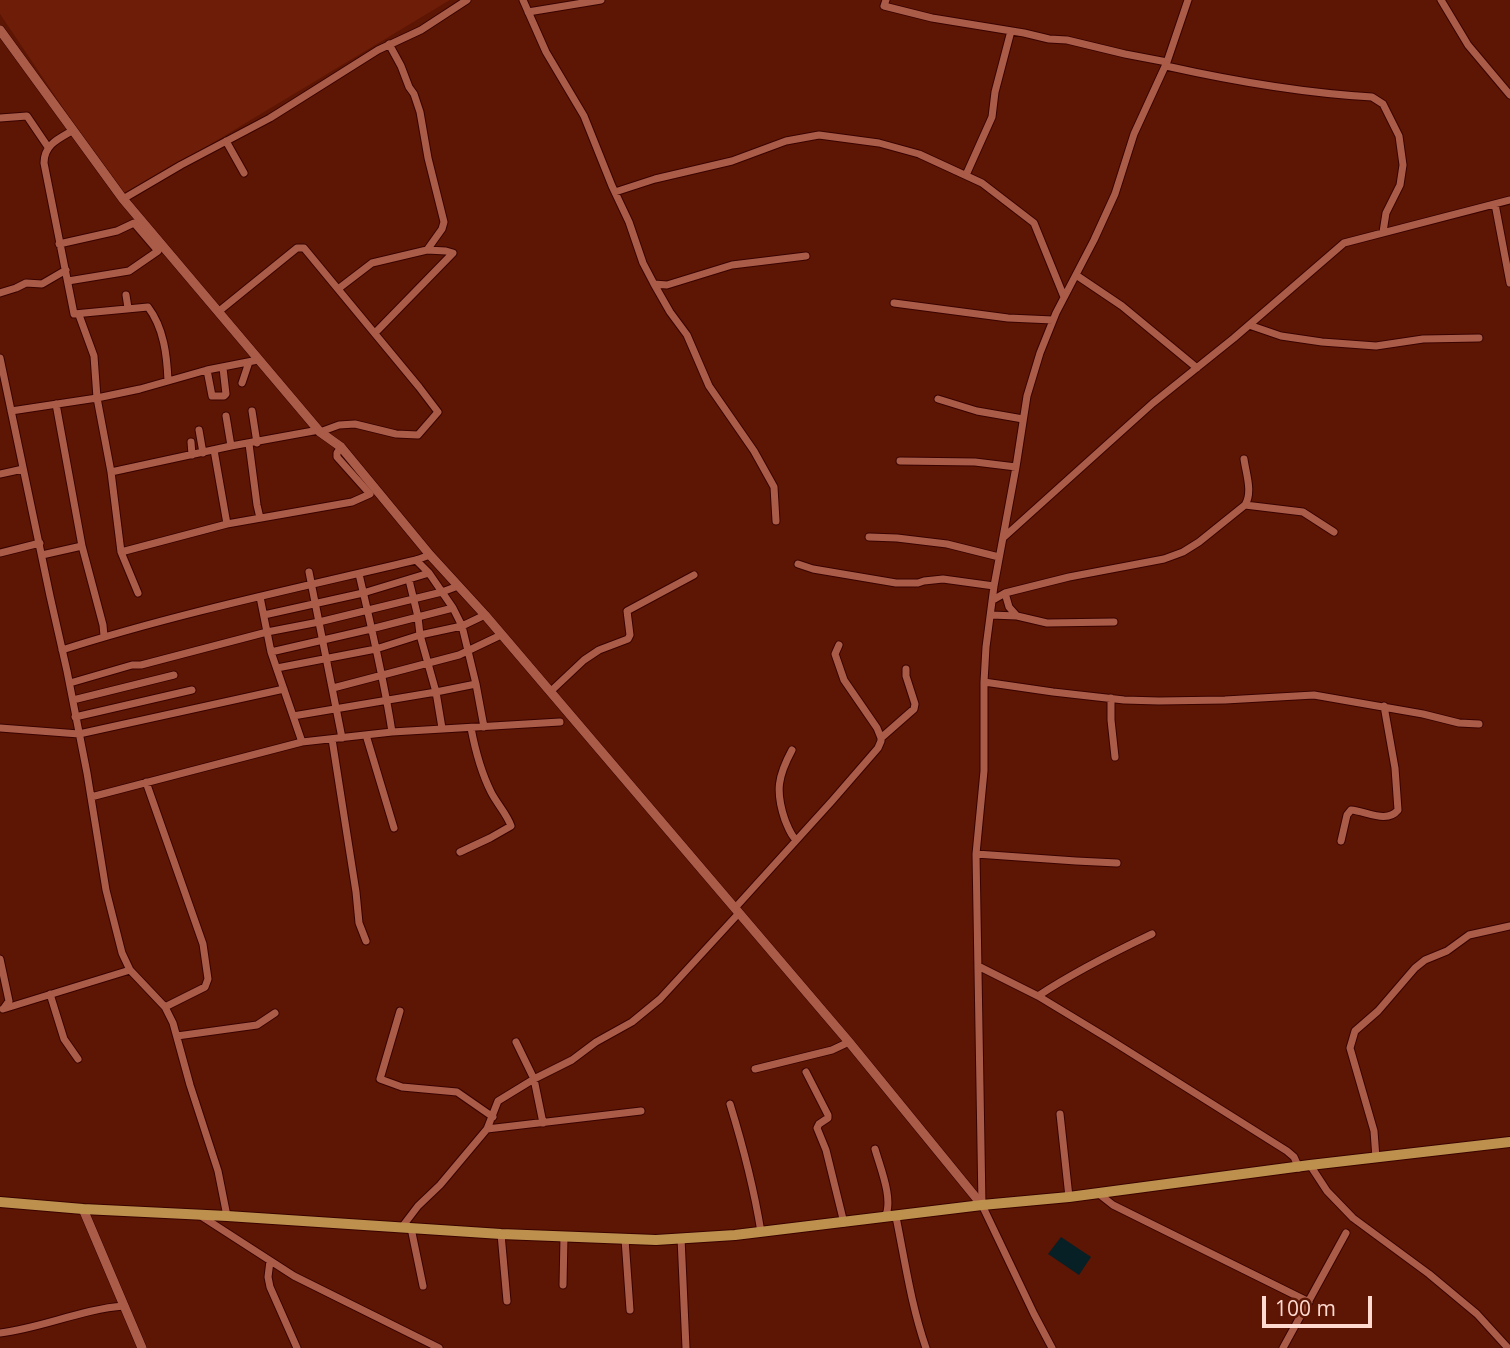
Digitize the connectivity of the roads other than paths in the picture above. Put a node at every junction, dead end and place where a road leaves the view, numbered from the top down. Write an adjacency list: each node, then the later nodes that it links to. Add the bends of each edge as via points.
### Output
1 (467, 0): 10 (street, via 421,30)
2 (523, 0): 7 (street)
3 (601, 0): 7 (street)
4 (886, 0): 9 (street, via 884,6)
5 (1188, 0): 11 (street)
6 (1441, 0): 12 (street, via 1468,45)
7 (528, 12): 19 (street, via 584,116)
8 (0, 30): 14 (street)
9 (1010, 31): 11 (street); 18 (street, via 992,117)
10 (389, 44): 15 (street); 25 (street, via 420,112 444,222)
11 (1167, 64): 23 (street, via 1235,80 1372,97 1383,104 1399,136 1403,165); 28 (street, via 1134,134 1115,194)
12 (1510, 94)
13 (0, 118): 16 (street, via 27,116)
14 (72, 131): 16 (street); 20 (street)
15 (226, 141): 17 (street); 20 (street)
16 (48, 147): 24 (street, via 44,163)
17 (244, 173)
18 (966, 175): 19 (street, via 919,154 818,135); 35 (street, via 1034,223)
19 (615, 192): 31 (street)
20 (122, 199): 38 (street)
21 (1510, 200): 22 (street)
22 (1495, 204): 23 (street); 30 (street)
23 (1383, 232): 41 (street, via 1345,243)
24 (59, 244): 27 (street); 29 (street, via 134,223 158,251 129,271)
25 (427, 250): 32 (street, via 372,263); 42 (street, via 453,253)
26 (806, 256): 31 (street, via 732,265 667,285)
27 (66, 270): 29 (street); 33 (street, via 41,285 26,283)
28 (1076, 275): 35 (street); 47 (street)
29 (68, 281): 39 (street, via 74,314)
30 (1510, 283)
31 (654, 284): 75 (street, via 687,335 709,386 774,487)
32 (338, 289): 38 (street, via 300,247); 42 (street)
33 (0, 293)
34 (126, 295): 37 (street)
35 (1064, 297): 40 (street)
36 (894, 303): 40 (street)
37 (128, 308): 39 (street); 49 (street, via 148,307 155,317 165,346)
38 (218, 312): 44 (street)
39 (79, 315): 51 (street, via 94,356)
40 (1053, 320): 57 (street, via 1027,396)
41 (1249, 325): 43 (street, via 1281,336 1377,346); 47 (street)
42 (374, 333): 59 (street, via 438,412 418,435 355,424)
43 (1479, 338)
44 (254, 361): 46 (street); 50 (street); 59 (street)
45 (0, 362): 54 (street)
46 (223, 368): 48 (street); 48 (street, via 224,396 212,396)
47 (1197, 368): 79 (street)
48 (207, 370): 49 (street)
49 (168, 381): 51 (street)
50 (242, 383)
51 (97, 398): 53 (street); 71 (street)
52 (938, 399): 57 (street)
53 (55, 404): 54 (street); 82 (street)
54 (11, 411): 70 (street)
55 (252, 411): 61 (street)
56 (226, 416): 62 (street)
57 (1024, 419): 69 (street)
58 (199, 430): 65 (street)
59 (319, 431): 61 (street); 63 (street)
60 (191, 442): 66 (street)
61 (253, 443): 62 (street); 74 (street)
62 (231, 446): 64 (street)
63 (341, 447): 74 (street, via 337,457 370,494 352,502); 86 (street)
64 (214, 450): 65 (street); 76 (street)
65 (203, 453): 66 (street)
66 (192, 454): 71 (street)
67 (1244, 459): 73 (street, via 1249,488)
68 (900, 461): 69 (street)
69 (1016, 467): 79 (street)
70 (23, 469): 72 (street); 81 (street)
71 (111, 472): 84 (street)
72 (0, 474)
73 (1245, 505): 77 (street, via 1303,512); 101 (street, via 1199,542 1164,559)
74 (260, 518): 76 (street)
75 (776, 521)
76 (228, 524): 84 (street)
77 (1334, 532)
78 (869, 537): 87 (street, via 947,544)
79 (1003, 539): 87 (street)
80 (0, 542): 83 (street)
81 (40, 543): 83 (street); 85 (street)
82 (82, 546): 85 (street); 120 (street)
83 (1, 552)
84 (121, 552): 99 (street)
85 (42, 555): 124 (street)
86 (430, 555): 88 (street); 96 (street)
87 (999, 557): 97 (street)
88 (416, 560): 91 (street); 92 (street)
89 (798, 564): 97 (street, via 896,583 943,579)
90 (309, 572): 95 (street)
91 (429, 573): 94 (street); 98 (street)
92 (359, 574): 95 (street); 100 (street)
93 (694, 575): 140 (street, via 626,611 628,639 584,660)
94 (409, 580): 100 (street); 103 (street)
95 (312, 585): 102 (street); 105 (street)
96 (458, 586): 98 (street); 109 (street)
97 (994, 586): 104 (street)
98 (442, 592): 103 (street); 106 (street)
99 (138, 593)
100 (363, 593): 105 (street); 107 (street)
101 (1005, 593): 104 (street); 111 (street)
102 (260, 597): 108 (street); 120 (street)
103 (414, 599): 107 (street); 112 (street)
104 (993, 600): 110 (street)
105 (316, 603): 108 (street); 113 (street)
106 (453, 608): 112 (street); 115 (street)
107 (368, 609): 113 (street); 116 (street)
108 (264, 615): 117 (street)
109 (485, 615): 115 (street); 119 (street)
110 (991, 615): 111 (street); 133 (street)
111 (1017, 616): 114 (street, via 1047,623)
112 (418, 617): 116 (street); 118 (street)
113 (319, 622): 117 (street); 121 (street)
114 (1114, 622)
115 (462, 626): 118 (street); 126 (street)
116 (371, 629): 121 (street); 123 (street)
117 (267, 632): 125 (street); 134 (street)
118 (420, 635): 123 (street); 128 (street)
119 (501, 635): 126 (street); 140 (street)
120 (104, 636): 124 (street)
121 (323, 639): 125 (street); 127 (street)
122 (839, 645): 158 (street, via 835,654 844,680)
123 (376, 649): 127 (street); 132 (street)
124 (62, 650): 134 (street)
125 (271, 652): 129 (street)
126 (468, 652): 128 (street); 135 (street)
127 (326, 659): 129 (street); 136 (street)
128 (428, 663): 132 (street); 139 (street)
129 (277, 668): 137 (street)
130 (906, 670): 158 (street, via 914,709)
131 (174, 675): 142 (street)
132 (381, 675): 136 (street); 143 (street)
133 (984, 682): 141 (street); 169 (street, via 984,771)
134 (70, 683): 142 (street)
135 (476, 684): 139 (street); 150 (street)
136 (333, 688): 145 (street)
137 (284, 689): 146 (street); 155 (street)
138 (192, 690): 147 (street)
139 (436, 692): 143 (street); 153 (street)
140 (550, 692): 171 (street)
141 (1111, 698): 144 (street, via 1159,701 1314,695); 162 (street)
142 (73, 700): 147 (street)
143 (387, 700): 145 (street); 154 (street)
144 (1384, 706): 149 (street); 167 (street, via 1398,810 1385,817 1351,810)
145 (337, 710): 146 (street); 157 (street)
146 (293, 716): 160 (street)
147 (75, 717): 155 (street)
148 (560, 722): 150 (street)
149 (1479, 724)
150 (484, 727): 152 (street)
151 (0, 728): 155 (street)
152 (471, 728): 153 (street); 168 (street, via 491,792 511,826)
153 (442, 729): 154 (street)
154 (392, 732): 156 (street)
155 (79, 734): 164 (street)
156 (366, 735): 157 (street); 165 (street)
157 (342, 738): 159 (street)
158 (881, 738): 166 (street)
159 (332, 739): 160 (street); 174 (street, via 359,923)
160 (302, 742): 163 (street)
161 (792, 750): 166 (street, via 783,767 779,797)
162 (1115, 757)
163 (146, 782): 164 (street); 180 (street, via 202,943 208,979 205,987)
164 (91, 797): 177 (street, via 106,890)
165 (394, 828)
166 (796, 840): 171 (street)
167 (1341, 841)
168 (460, 852)
169 (976, 854): 170 (street); 176 (street)
170 (1117, 863)
171 (737, 911): 186 (street); 190 (street, via 660,999 632,1022)
172 (1510, 926): 199 (street, via 1469,935 1425,960 1355,1031 1350,1048 1374,1131)
173 (1152, 934): 179 (street)
174 (366, 941)
175 (0, 959): 181 (street, via 9,1001)
176 (978, 966): 179 (street); 204 (street)
177 (130, 970): 178 (street); 180 (street)
178 (50, 993): 181 (street); 187 (street, via 64,1039)
179 (1038, 996): 200 (street, via 1287,1151)
180 (165, 1007): 184 (street)
181 (2, 1010)
182 (400, 1011): 194 (street, via 380,1079 402,1087 457,1092)
183 (275, 1013): 184 (street, via 257,1025)
184 (177, 1035): 207 (street)
185 (516, 1042): 190 (street)
186 (849, 1042): 188 (street); 204 (street)
187 (78, 1059)
188 (755, 1069)
189 (806, 1072): 209 (street, via 828,1115 817,1128)
190 (534, 1079): 194 (street, via 499,1101); 195 (street)
191 (730, 1104): 211 (street)
192 (641, 1111): 195 (street)
193 (1060, 1114): 202 (street)
194 (493, 1117): 196 (street)
195 (543, 1122): 196 (street)
196 (487, 1129): 210 (street, via 418,1206)
197 (1510, 1142): 199 (main road)
198 (874, 1149): 208 (street)
199 (1376, 1158): 200 (main road)
200 (1305, 1167): 201 (main road); 232 (street, via 1353,1218 1439,1282)
201 (1099, 1194): 202 (main road); 221 (street)
202 (1069, 1197): 204 (main road)
203 (0, 1202): 205 (main road)
204 (982, 1205): 208 (main road); 230 (street)
205 (83, 1209): 206 (main road); 222 (street)
206 (201, 1216): 207 (main road); 217 (street)
207 (227, 1216): 210 (main road)
208 (891, 1217): 209 (main road); 229 (street)
209 (844, 1223): 211 (main road)
210 (407, 1227): 213 (main road); 219 (street)
211 (761, 1232): 215 (main road)
212 (1346, 1233): 221 (street)
213 (501, 1234): 214 (main road); 220 (street)
214 (564, 1237): 216 (main road); 218 (street)
215 (681, 1238): 216 (main road); 228 (street)
216 (625, 1239): 223 (street)
217 (270, 1261): 226 (street, via 268,1282); 227 (street)
218 (563, 1285)
219 (423, 1286)
220 (507, 1301)
221 (1309, 1302): 231 (street)
222 (124, 1306): 224 (street); 225 (street)
223 (629, 1310)
224 (0, 1334)
225 (142, 1348)
226 (297, 1348)
227 (439, 1348)
228 (686, 1348)
229 (926, 1348)
230 (1052, 1348)
231 (1283, 1348)
232 (1508, 1348)

